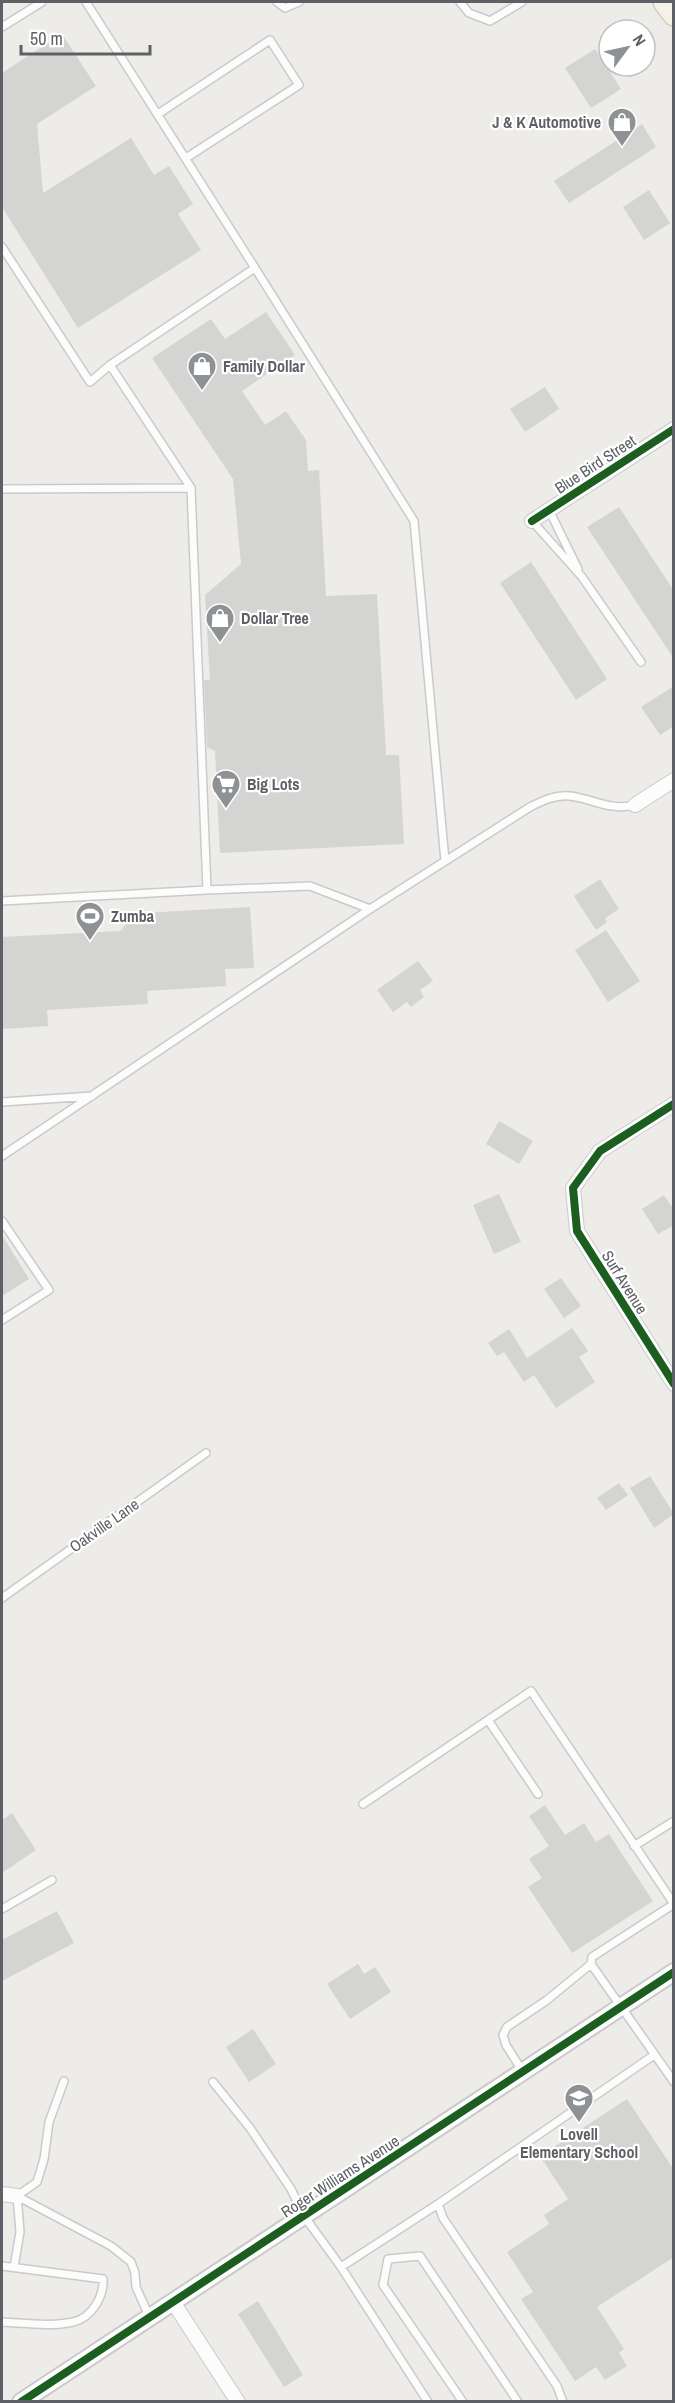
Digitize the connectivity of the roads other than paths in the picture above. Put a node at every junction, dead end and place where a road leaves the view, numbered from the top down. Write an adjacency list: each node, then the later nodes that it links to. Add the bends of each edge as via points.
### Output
1 (42, 2): 9 (lane)
2 (86, 2): 10 (lane)
3 (277, 2): 4 (lane, via 285,8)
4 (299, 2)
5 (460, 2): 6 (lane, via 469,13 490,21)
6 (522, 2)
7 (664, 2): 8 (main road)
8 (674, 15)
9 (2, 27)
10 (158, 114): 11 (lane); 11 (lane, via 270,40 300,85)
11 (186, 158): 13 (lane)
12 (2, 247): 14 (lane, via 90,382)
13 (255, 268): 14 (lane); 24 (lane, via 414,521)
14 (110, 365): 16 (lane)
15 (674, 429): 18 (street, Blue Bird Street)
16 (191, 488): 17 (lane); 25 (lane)
17 (2, 489)
18 (549, 510): 19 (street, Blue Bird Street); 20 (lane)
19 (532, 521): 20 (lane)
20 (582, 577): 21 (lane)
21 (641, 662)
22 (674, 780): 23 (street)
23 (635, 806): 24 (lane, via 619,809 569,795 548,798)
24 (445, 861): 27 (lane)
25 (207, 890): 26 (lane); 27 (lane, via 310,886)
26 (2, 901)
27 (370, 909): 28 (lane)
28 (94, 1096): 29 (lane); 31 (lane)
29 (2, 1102)
30 (674, 1104): 34 (street, Surf Avenue, via 600,1151 573,1188 577,1231)
31 (2, 1156)
32 (2, 1221): 33 (lane, via 50,1290)
33 (2, 1320)
34 (674, 1384)
35 (206, 1453): 36 (lane, Oakville Lane)
36 (2, 1598)
37 (488, 1720): 38 (lane); 39 (lane); 41 (lane, via 531,1691)
38 (538, 1794)
39 (363, 1804)
40 (674, 1821): 41 (lane)
41 (634, 1846): 43 (lane)
42 (52, 1880): 44 (lane)
43 (674, 1904): 45 (lane, via 592,1957)
44 (2, 1909)
45 (591, 1964): 47 (lane); 49 (lane, via 507,2027 503,2035 506,2045)
46 (674, 1972): 47 (street, Roger Williams Avenue)
47 (620, 2008): 48 (lane); 49 (street, Roger Williams Avenue)
48 (654, 2055): 52 (lane); 55 (lane)
49 (523, 2072): 56 (street, Roger Williams Avenue)
50 (64, 2081): 54 (lane, via 49,2122 37,2182)
51 (213, 2082): 56 (lane, via 250,2128 291,2189)
52 (674, 2082)
53 (2, 2194): 54 (street)
54 (17, 2196): 58 (lane, via 20,2232); 61 (lane, via 111,2246 131,2262)
55 (438, 2204): 59 (lane); 68 (lane, via 443,2218 557,2386)
56 (304, 2216): 59 (lane); 60 (street, Roger Williams Avenue)
57 (2, 2265): 58 (lane)
58 (14, 2267): 62 (lane, via 103,2279 104,2292 93,2309 75,2322)
59 (341, 2267): 65 (lane)
60 (173, 2302): 61 (street, Roger Williams Avenue); 64 (street)
61 (149, 2318): 63 (street, Roger Williams Avenue)
62 (2, 2322)
63 (21, 2402)
64 (238, 2402)
65 (428, 2402)
66 (463, 2402): 67 (lane, via 383,2285 388,2259 420,2256)
67 (518, 2402)
68 (563, 2402)

